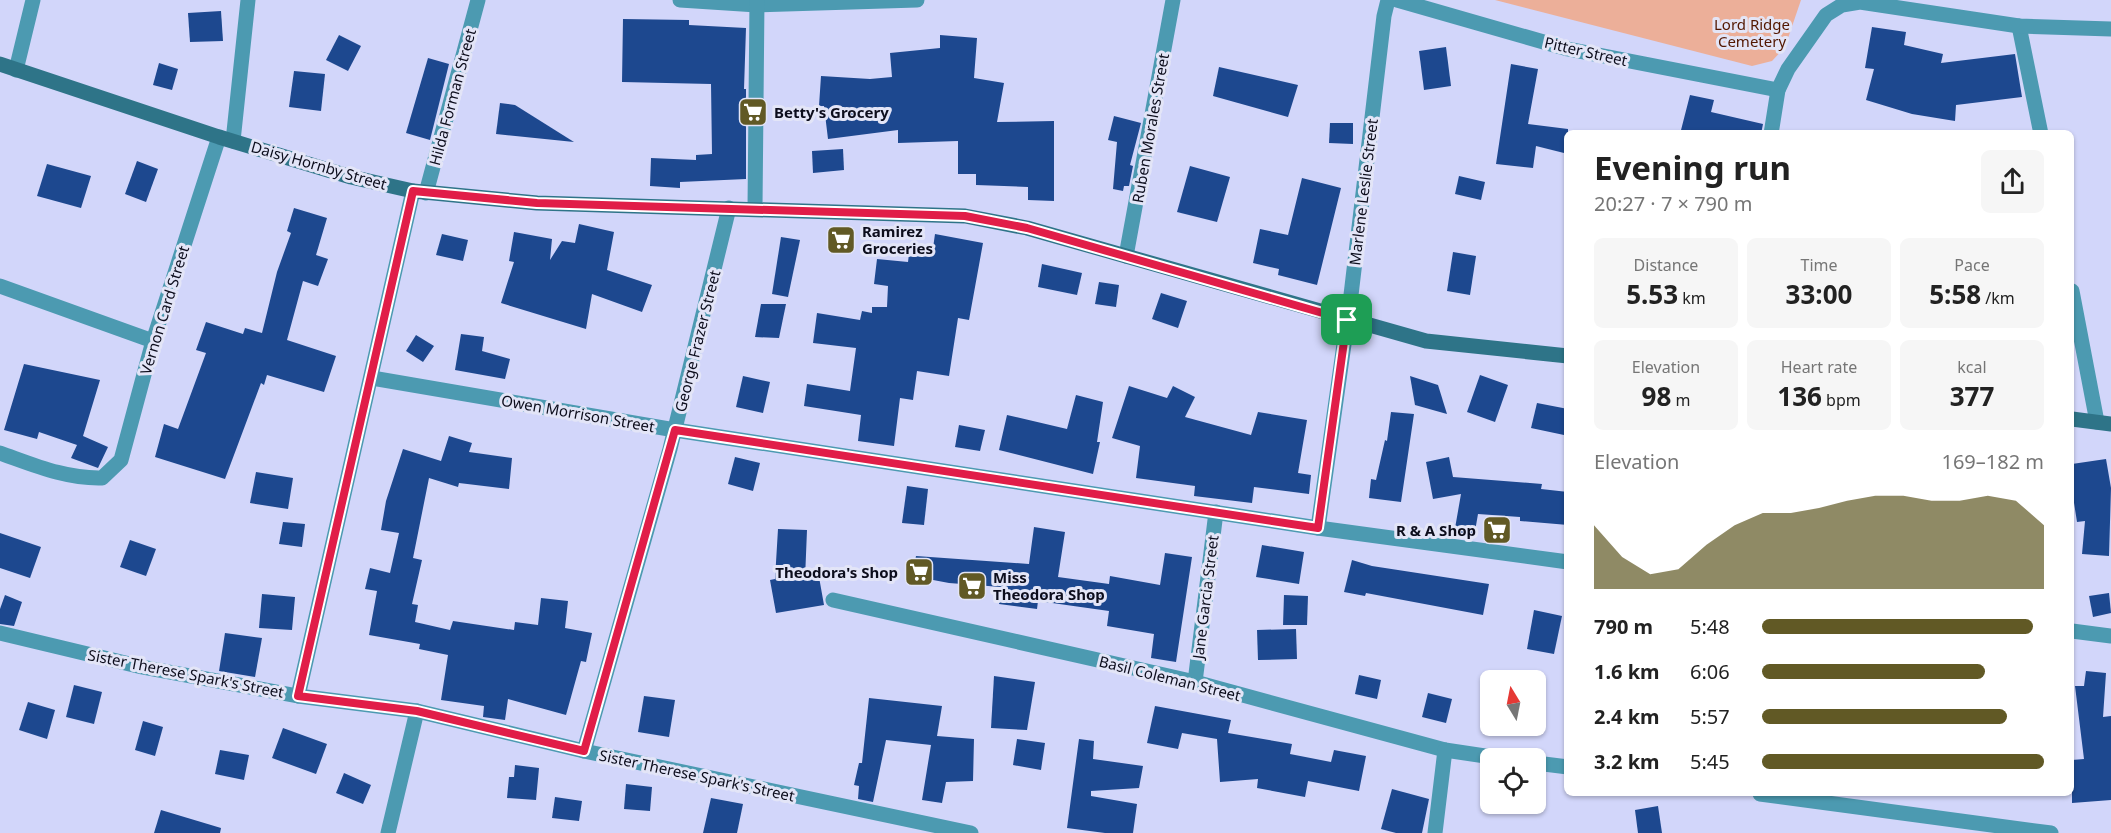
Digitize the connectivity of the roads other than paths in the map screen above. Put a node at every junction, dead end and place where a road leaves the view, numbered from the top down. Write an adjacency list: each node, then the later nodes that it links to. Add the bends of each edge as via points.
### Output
1 (33, 0): 13 (street)
2 (248, 0): 17 (street, Vernon Card Street)
3 (478, 0): 18 (street, Hilda Forman Street)
4 (680, 0): 9 (street)
5 (917, 0): 9 (street)
6 (1173, 0): 21 (street, Ruben Morales Street)
7 (1388, 0): 24 (street, Marlene Leslie Street)
8 (1397, 0): 14 (street, Pitter Street, via 1568,49)
9 (757, 3): 20 (street)
10 (2019, 26): 11 (street); 14 (street, via 1860,2 1842,5 1826,15); 16 (street)
11 (2111, 29)
12 (0, 64): 13 (street, Daisy Hornby Street)
13 (16, 70): 17 (street, Daisy Hornby Street)
14 (1778, 90): 15 (street)
15 (1772, 130)
16 (2040, 130)
17 (226, 139): 18 (street, Daisy Hornby Street, via 351,177); 25 (street, Vernon Card Street)
18 (420, 192): 19 (street, Daisy Hornby Street, via 537,203); 27 (street, Hilda Forman Street)
19 (729, 208): 20 (street, Daisy Hornby Street); 30 (street, George Frazer Street)
20 (755, 208): 21 (street, Daisy Hornby Street, via 965,216 1027,228)
21 (1126, 256): 24 (street, Daisy Hornby Street)
22 (0, 286): 25 (street)
23 (2074, 299): 29 (street)
24 (1347, 320): 26 (street, Daisy Hornby Street, via 1426,340); 33 (street, Marlene Leslie Street)
25 (153, 341): 31 (street, Vernon Card Street, via 121,460 114,470 102,478 68,476)
26 (1564, 356)
27 (372, 378): 30 (street, Owen Morrison Street); 40 (street, Hilda Forman Street)
28 (2074, 419): 29 (street)
29 (2104, 423)
30 (675, 430): 32 (street, Owen Morrison Street); 43 (street, George Frazer Street)
31 (0, 453)
32 (1216, 513): 33 (street, Owen Morrison Street); 39 (street, Jane Garcia Street)
33 (1318, 528): 34 (street, Owen Morrison Street)
34 (1564, 561)
35 (833, 600): 39 (street, Basil Coleman Street)
36 (2074, 630): 38 (street)
37 (0, 633): 40 (street, Sister Therese Spark's Street, via 142,668)
38 (2111, 636)
39 (1195, 682): 42 (street, Basil Coleman Street)
40 (298, 696): 41 (street, Sister Therese Spark's Street)
41 (417, 711): 43 (street, Sister Therese Spark's Street); 48 (street)
42 (1444, 750): 44 (street, Basil Coleman Street); 50 (street)
43 (584, 751): 49 (street, Sister Therese Spark's Street)
44 (1480, 755)
45 (1546, 765): 46 (street)
46 (1564, 767)
47 (1775, 796): 51 (street)
48 (388, 833)
49 (971, 833)
50 (1435, 833)
51 (2051, 833)

